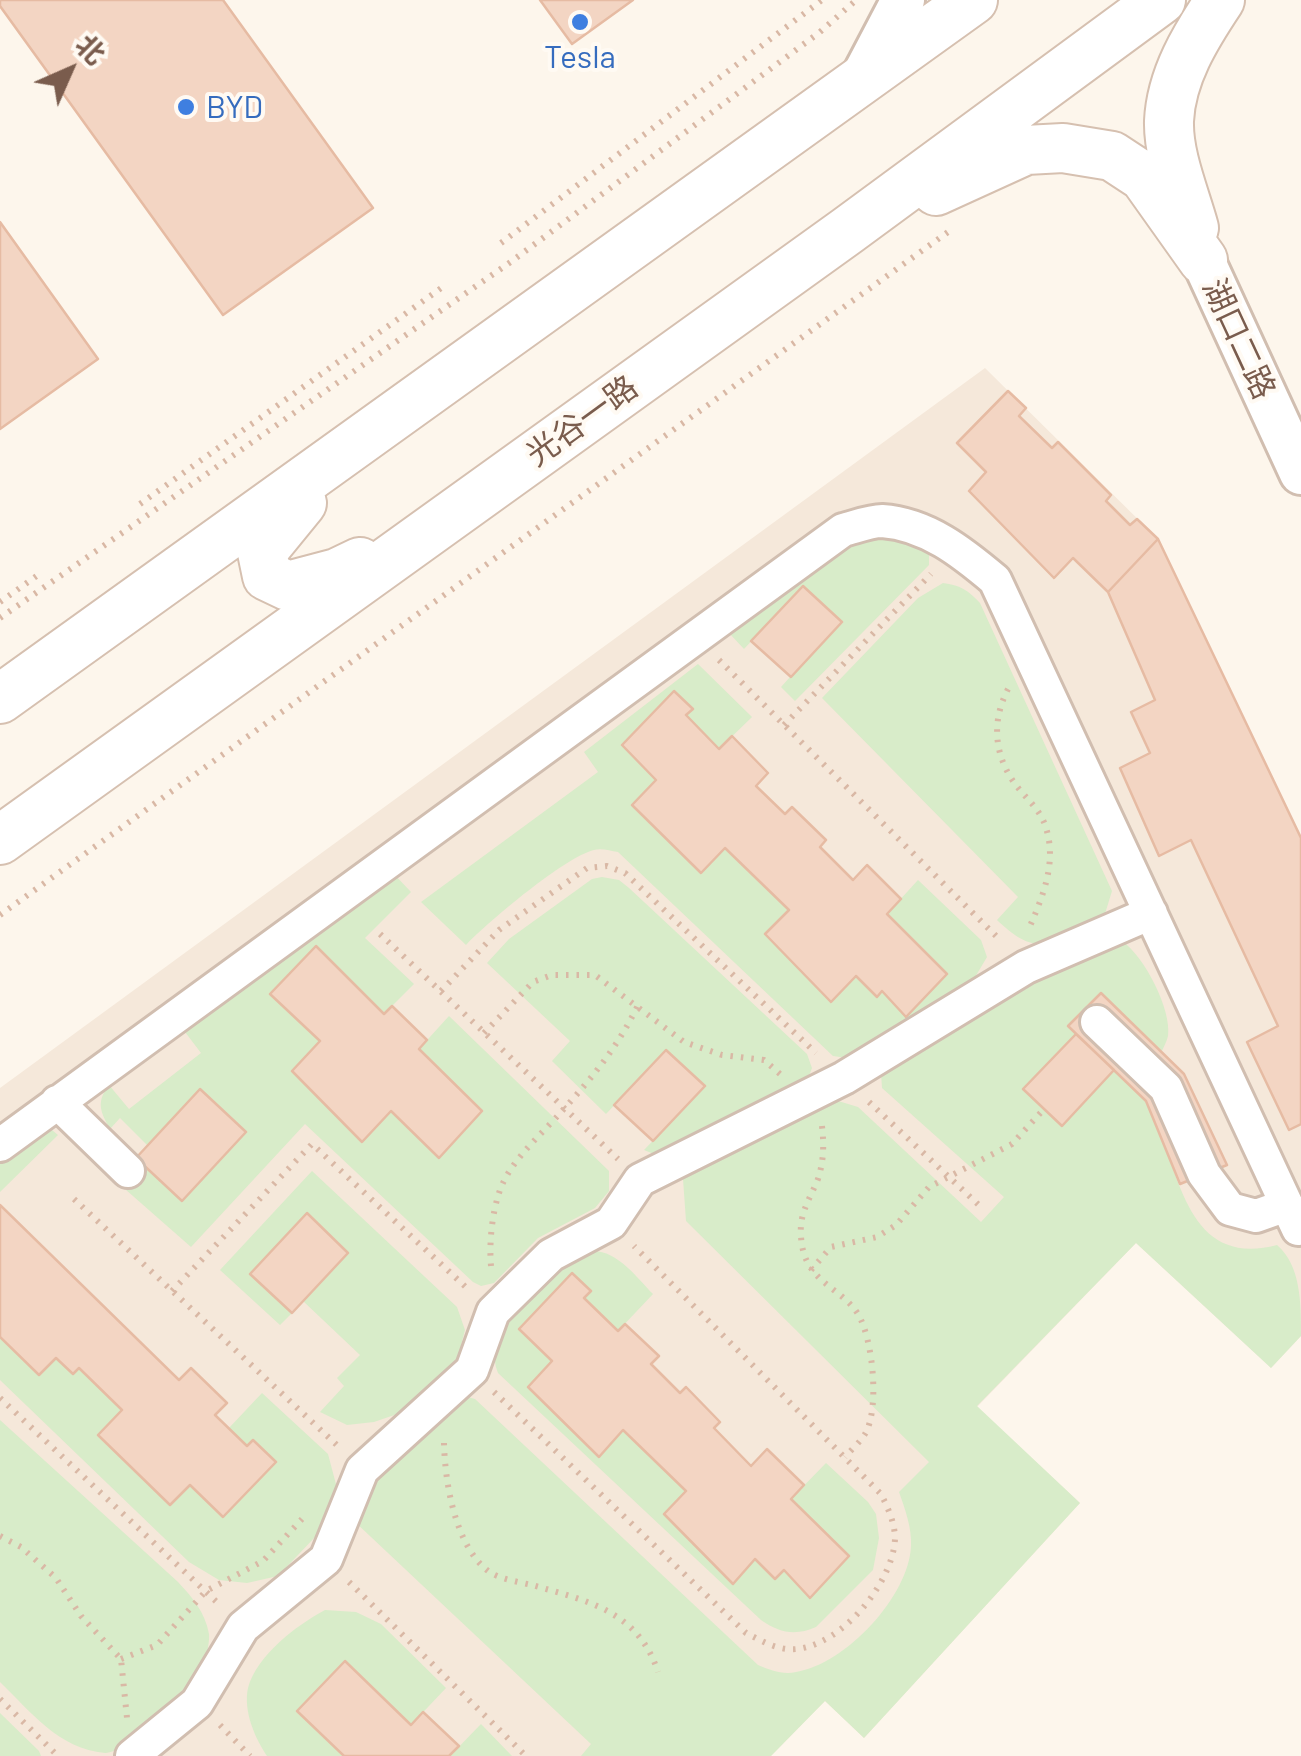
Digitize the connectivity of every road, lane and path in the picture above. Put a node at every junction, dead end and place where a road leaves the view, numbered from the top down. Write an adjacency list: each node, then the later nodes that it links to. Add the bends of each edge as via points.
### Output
1 (822, 0): 10 (path)
2 (856, 0): 20 (path, via 512,261)
3 (904, 0): 7 (street)
4 (973, 0): 7 (main road)
5 (1161, 0): 9 (main road, 光谷一路)
6 (1220, 0): 11 (main road, via 1184,62 1169,122)
7 (861, 80): 13 (main road)
8 (959, 224): 27 (path)
9 (847, 231): 11 (main road, via 1026,150 1063,148 1112,156 1144,177); 16 (main road, 光谷一路)
10 (501, 243)
11 (1203, 260): 14 (street, 湖口二路)
12 (444, 286): 15 (path)
13 (367, 436): 16 (main road, via 262,552 267,576 288,586 337,573); 23 (main road)
14 (1301, 472)
15 (140, 504)
16 (438, 525): 25 (main road, 光谷一路)
17 (956, 548): 21 (street, via 995,580); 24 (path); 36 (street, via 880,521 843,530)
18 (38, 575): 19 (path)
19 (0, 602)
20 (0, 618)
21 (1032, 659): 26 (street); 29 (path, via 1006,692 996,726 1011,778 1039,811 1050,846 1044,893 1027,932)
22 (734, 676): 24 (path)
23 (0, 699)
24 (784, 725): 29 (path)
25 (0, 840)
26 (1151, 913): 29 (street); 45 (street)
27 (0, 915)
28 (380, 934): 30 (path)
29 (1026, 967): 34 (street)
30 (441, 991): 33 (path); 34 (path, via 499,930 588,868 607,866 625,873)
31 (638, 1005): 33 (path, via 595,975 552,975 533,982); 35 (path, via 684,1042 764,1060); 38 (path, via 625,1033)
32 (1097, 1022): 45 (street, via 1166,1088 1204,1174 1230,1209)
33 (484, 1033): 38 (path)
34 (844, 1078): 35 (street); 41 (path)
35 (803, 1099): 42 (street); 47 (path, via 822,1122 824,1153 802,1209 800,1240)
36 (58, 1102): 39 (street); 40 (street)
37 (1044, 1108): 41 (path, via 1012,1144)
38 (565, 1109): 42 (path); 49 (path, via 500,1188 490,1245)
39 (0, 1145)
40 (128, 1170)
41 (950, 1177): 44 (path); 47 (path, via 928,1187 896,1225 877,1237 831,1247)
42 (640, 1180): 46 (street)
43 (74, 1199): 48 (path)
44 (982, 1208)
45 (1294, 1216)
46 (611, 1222): 49 (street, via 552,1255); 53 (path)
47 (811, 1270): 53 (path, via 858,1314 866,1339 874,1399 866,1432)
48 (172, 1291): 49 (path, via 312,1144); 54 (path)
49 (493, 1312): 50 (street)
50 (472, 1370): 51 (street); 53 (path, via 746,1633 772,1646 798,1649 824,1639 870,1599 889,1572 891,1515 881,1494)
51 (442, 1397): 54 (street); 61 (path, via 444,1466 469,1551 491,1573 569,1595 628,1622)
52 (0, 1398): 58 (path)
53 (845, 1457)
54 (344, 1460): 57 (street)
55 (308, 1506): 58 (path, via 262,1561)
56 (0, 1536): 60 (path, via 56,1578)
57 (326, 1559): 59 (street); 65 (path)
58 (206, 1591): 59 (path); 60 (path, via 157,1645)
59 (242, 1626): 63 (street, via 198,1703)
60 (120, 1659): 63 (path)
61 (658, 1672)
62 (0, 1699): 64 (path)
63 (134, 1754)
64 (58, 1756)
65 (526, 1756)

